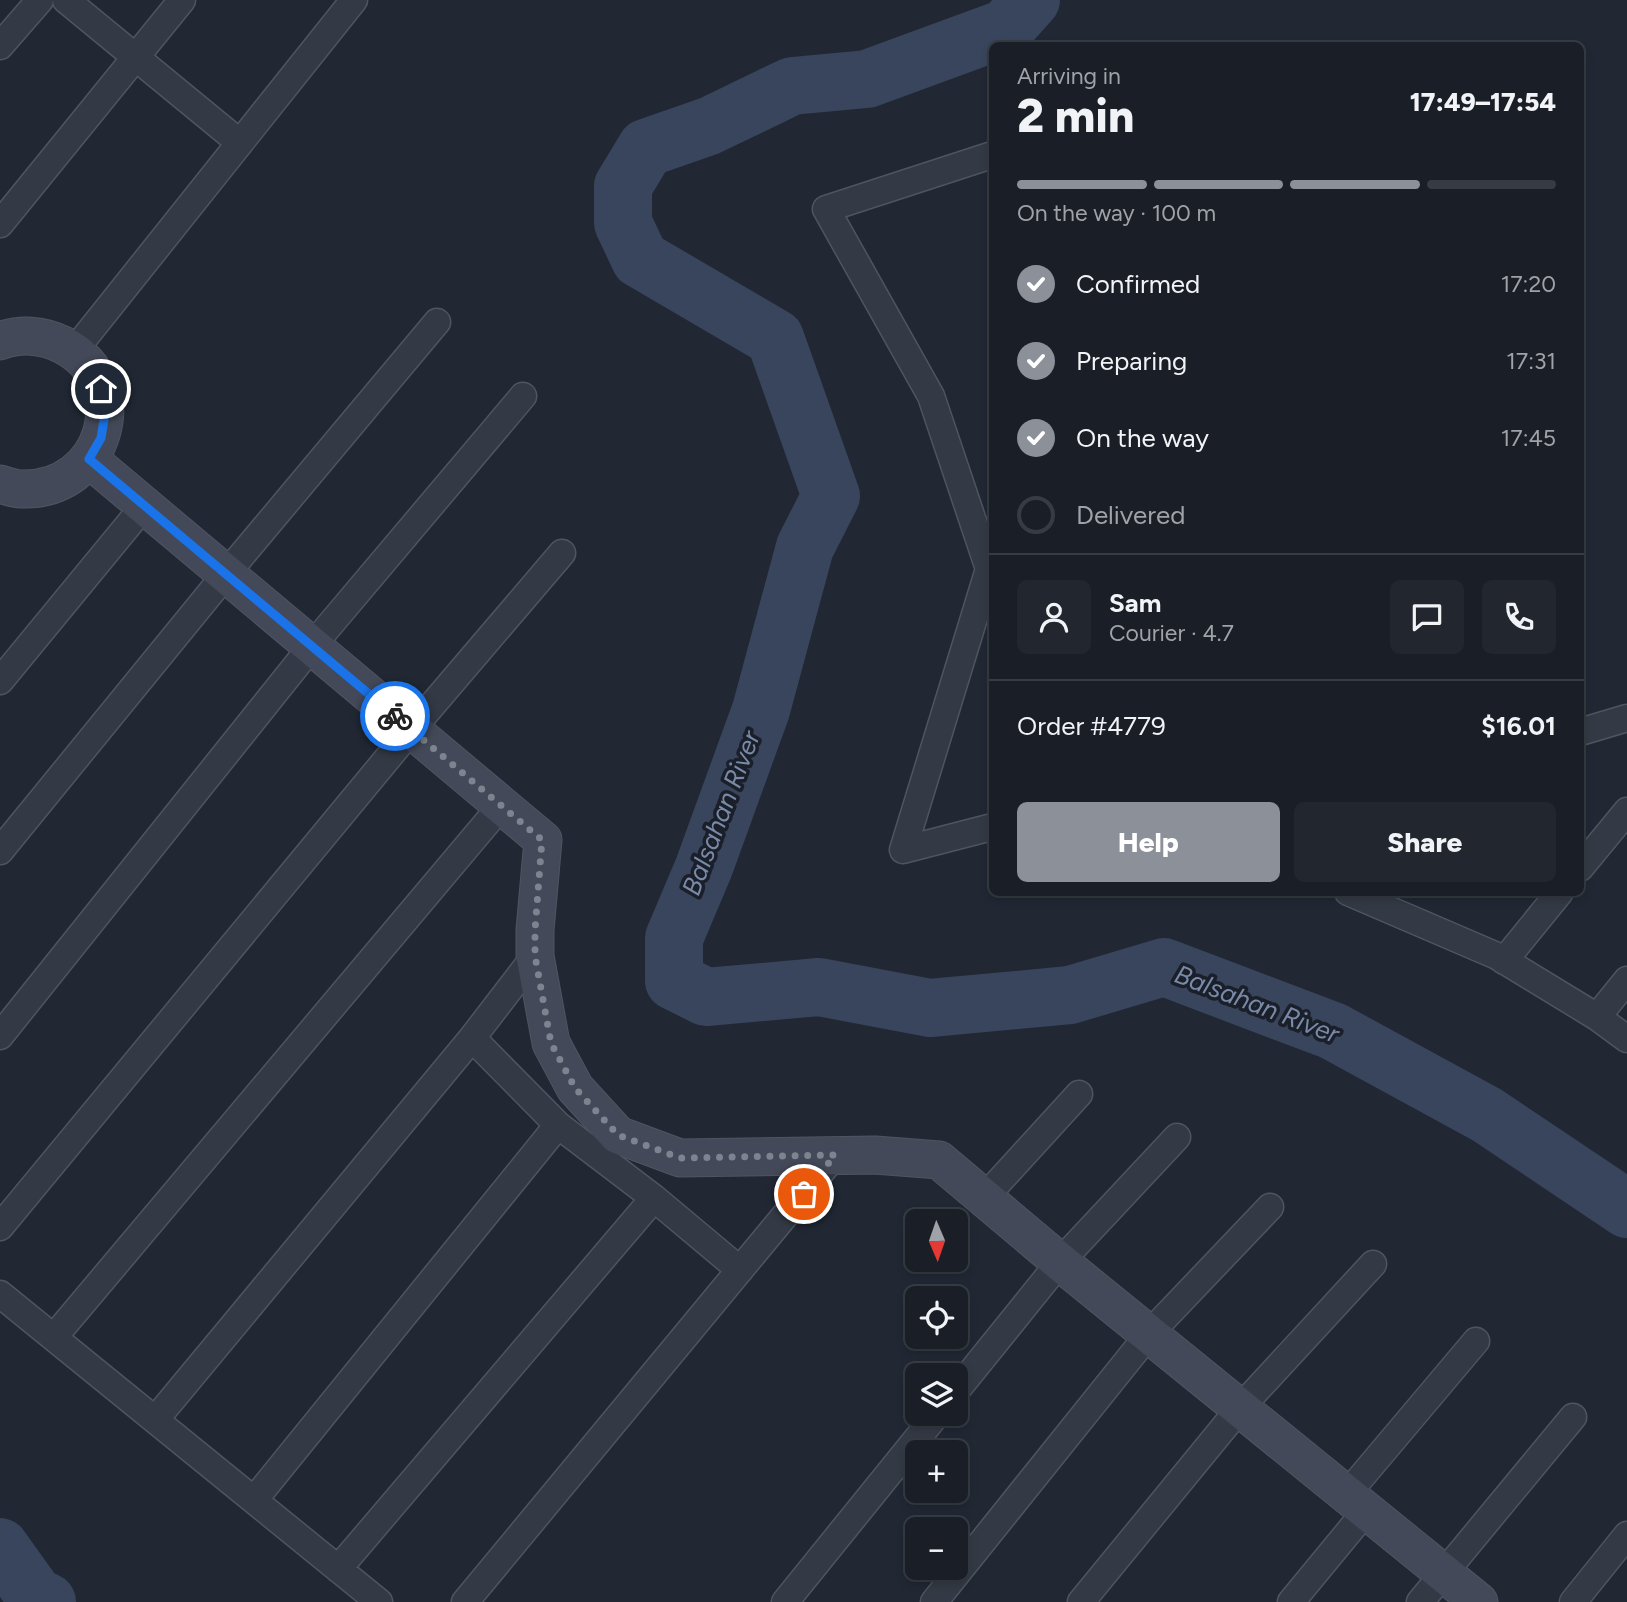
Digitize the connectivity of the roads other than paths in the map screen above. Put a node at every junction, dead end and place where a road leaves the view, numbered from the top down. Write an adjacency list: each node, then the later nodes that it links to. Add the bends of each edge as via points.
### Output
1 (40, 0): 5 (street)
2 (66, 0): 6 (street)
3 (183, 0): 6 (street)
4 (354, 0): 7 (street)
5 (0, 46)
6 (137, 58): 7 (street); 9 (street)
7 (240, 143): 12 (street)
8 (989, 156): 17 (street, via 826,209 931,396)
9 (0, 224)
10 (437, 322): 21 (street)
11 (0, 341): 12 (street, via 28,336 52,340)
12 (74, 351): 14 (street, via 101,389 105,414 101,438)
13 (523, 396): 22 (street)
14 (89, 459): 15 (street, via 70,478 45,488); 16 (street)
15 (0, 484)
16 (144, 506): 21 (street); 23 (street)
17 (986, 539): 20 (street)
18 (562, 553): 25 (street)
19 (989, 569): 29 (street, via 903,850)
20 (989, 569)
21 (226, 574): 22 (street); 30 (street)
22 (312, 646): 25 (street); 39 (street)
23 (0, 681)
24 (1627, 718): 26 (street)
25 (411, 730): 27 (street); 49 (street)
26 (1584, 732)
27 (501, 806): 35 (street, via 542,840); 55 (street)
28 (1627, 811): 31 (street)
29 (989, 828)
30 (0, 851)
31 (1584, 863)
32 (1370, 896): 34 (street)
33 (1557, 896): 36 (street)
34 (1391, 900): 36 (street)
35 (535, 956): 40 (street); 45 (street, via 551,1043 575,1088 618,1135 680,1158)
36 (1504, 961): 38 (street)
37 (1627, 980): 38 (street)
38 (1597, 1017): 41 (street)
39 (0, 1036)
40 (472, 1038): 43 (street); 60 (street)
41 (1627, 1039)
42 (1079, 1094): 47 (street)
43 (558, 1125): 46 (street); 62 (street)
44 (1177, 1137): 50 (street)
45 (835, 1155): 47 (street, via 939,1160); 52 (street)
46 (654, 1198): 52 (street); 65 (street)
47 (985, 1198): 50 (street)
48 (1270, 1207): 54 (street)
49 (0, 1227)
50 (1060, 1262): 54 (street); 57 (street)
51 (1373, 1264): 58 (street)
52 (740, 1270): 68 (street)
53 (0, 1294): 55 (street)
54 (1150, 1335): 58 (street); 70 (street)
55 (54, 1337): 60 (street)
56 (1476, 1341): 63 (street)
57 (968, 1376)
58 (1240, 1408): 63 (street); 71 (street)
59 (1573, 1417): 66 (street)
60 (155, 1420): 62 (street)
61 (927, 1426): 69 (street)
62 (254, 1500): 65 (street)
63 (1356, 1502): 66 (street); 72 (street)
64 (1627, 1535): 75 (street)
65 (338, 1569): 67 (street)
66 (1444, 1573): 73 (street); 74 (street)
67 (379, 1602)
68 (465, 1602)
69 (785, 1602)
70 (934, 1602)
71 (1081, 1602)
72 (1291, 1602)
73 (1420, 1602)
74 (1479, 1602)
75 (1573, 1602)

